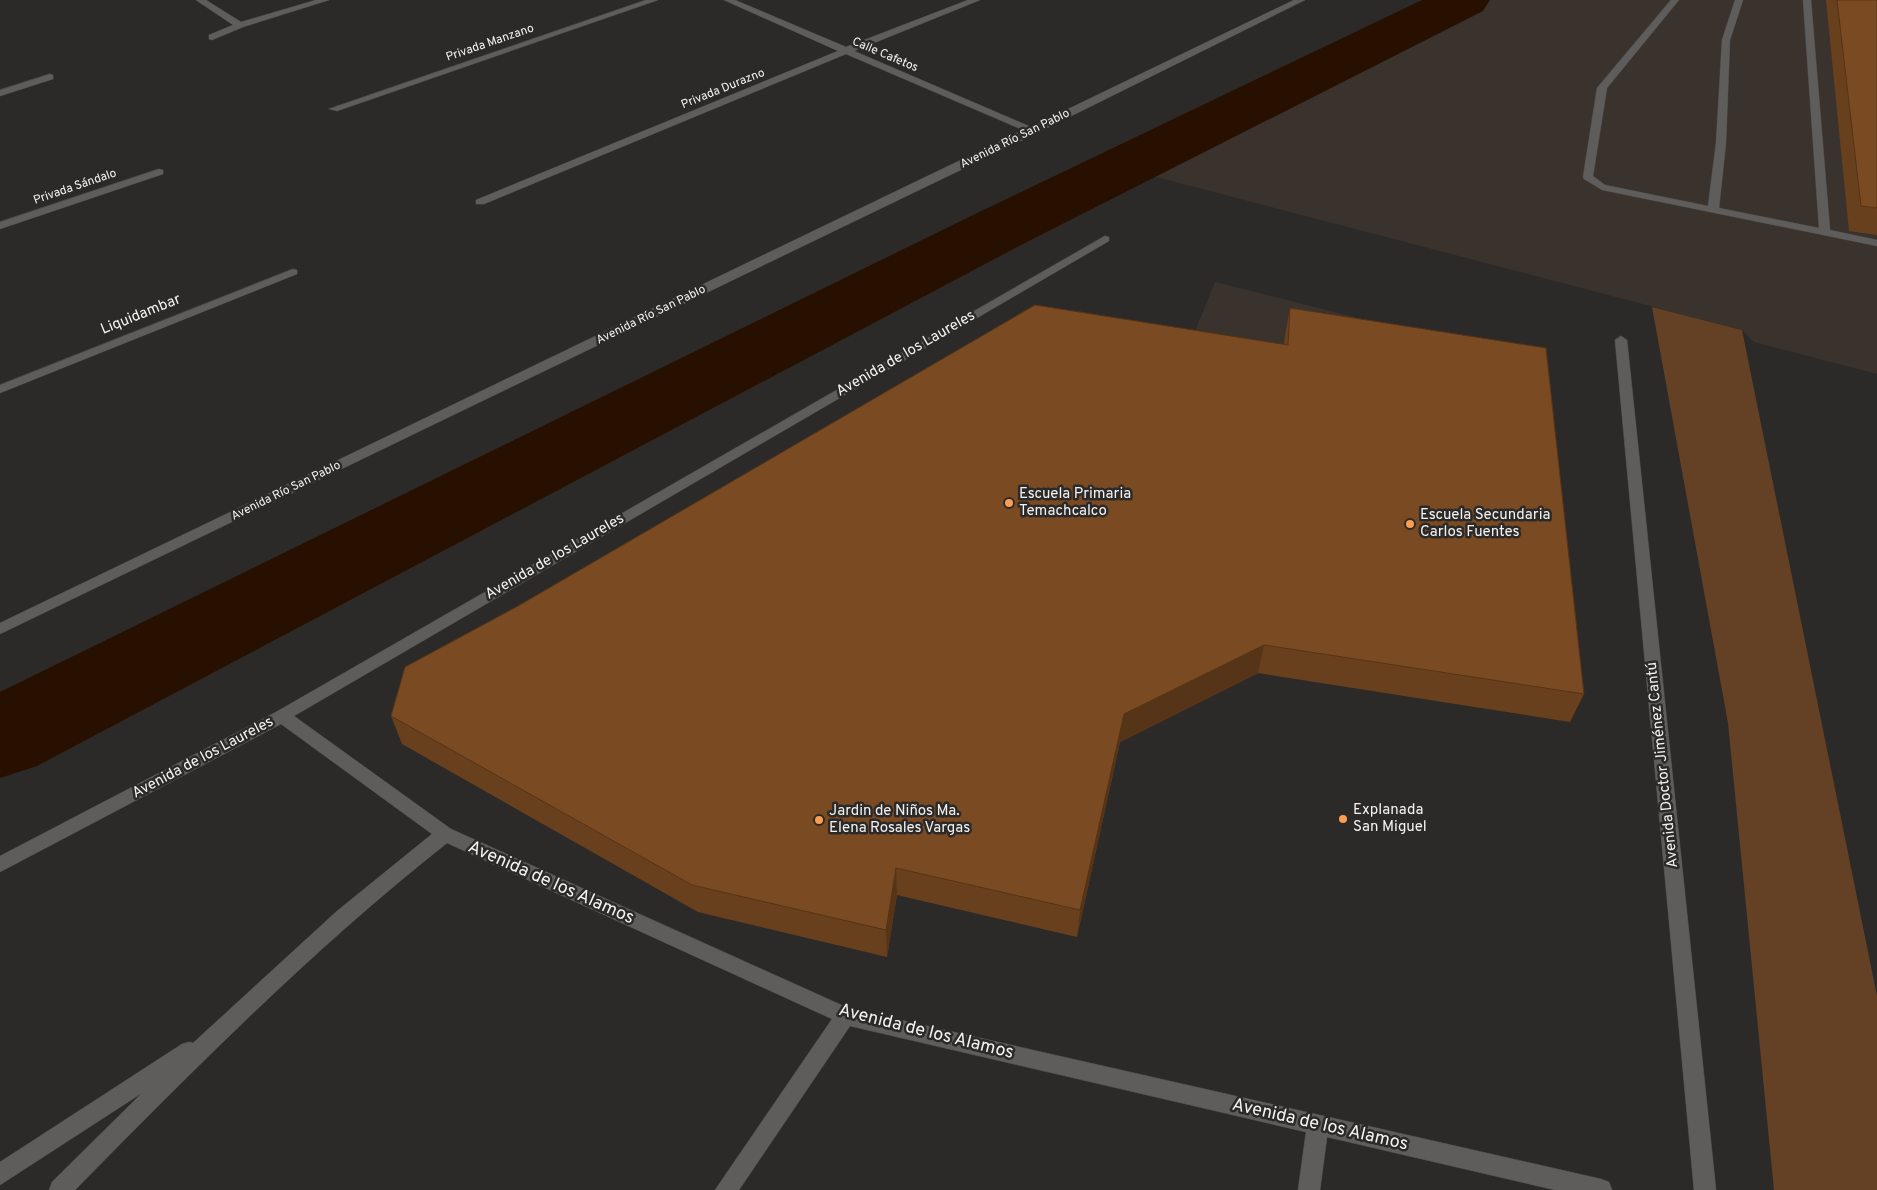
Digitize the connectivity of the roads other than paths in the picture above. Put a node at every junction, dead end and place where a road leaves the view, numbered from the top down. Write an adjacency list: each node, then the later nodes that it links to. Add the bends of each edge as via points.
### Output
1 (200, 0): 10 (street)
2 (325, 0): 10 (street)
3 (654, 0): 15 (street, Privada Manzano)
4 (728, 0): 12 (street, Calle Cafetos)
5 (976, 0): 12 (street, Privada Durazno)
6 (1301, 0): 16 (street, Avenida Río San Pablo)
7 (1675, 0): 19 (street, via 1602,88 1588,177 1602,187)
8 (1739, 0): 19 (street, via 1726,40)
9 (1807, 0): 21 (street)
10 (240, 25): 11 (street)
11 (212, 37)
12 (845, 51): 16 (street, Calle Cafetos); 18 (street, Privada Durazno)
13 (50, 77): 14 (street)
14 (0, 93)
15 (334, 109)
16 (1033, 131): 27 (street, Avenida Río San Pablo)
17 (158, 172): 20 (street, Privada Sándalo)
18 (480, 202)
19 (1713, 210): 21 (street)
20 (0, 226)
21 (1825, 234): 23 (street)
22 (1105, 239): 28 (street, Avenida de los Laureles)
23 (1877, 243)
24 (293, 272): 26 (street, Liquidambar)
25 (1621, 340): 39 (street, Avenida Doctor Jiménez Cantú)
26 (0, 389)
27 (0, 629)
28 (282, 716): 29 (street, Avenida de los Alamos); 30 (street, Avenida de los Laureles)
29 (445, 834): 31 (street, Avenida de los Alamos); 32 (street, via 388,878)
30 (0, 865)
31 (846, 1016): 33 (street, Avenida de los Alamos); 36 (street)
32 (213, 1035): 34 (street); 35 (street)
33 (1318, 1124): 37 (street); 38 (street, Avenida de los Alamos)
34 (0, 1174)
35 (60, 1190)
36 (726, 1190)
37 (1310, 1190)
38 (1601, 1190)
39 (1705, 1190)

